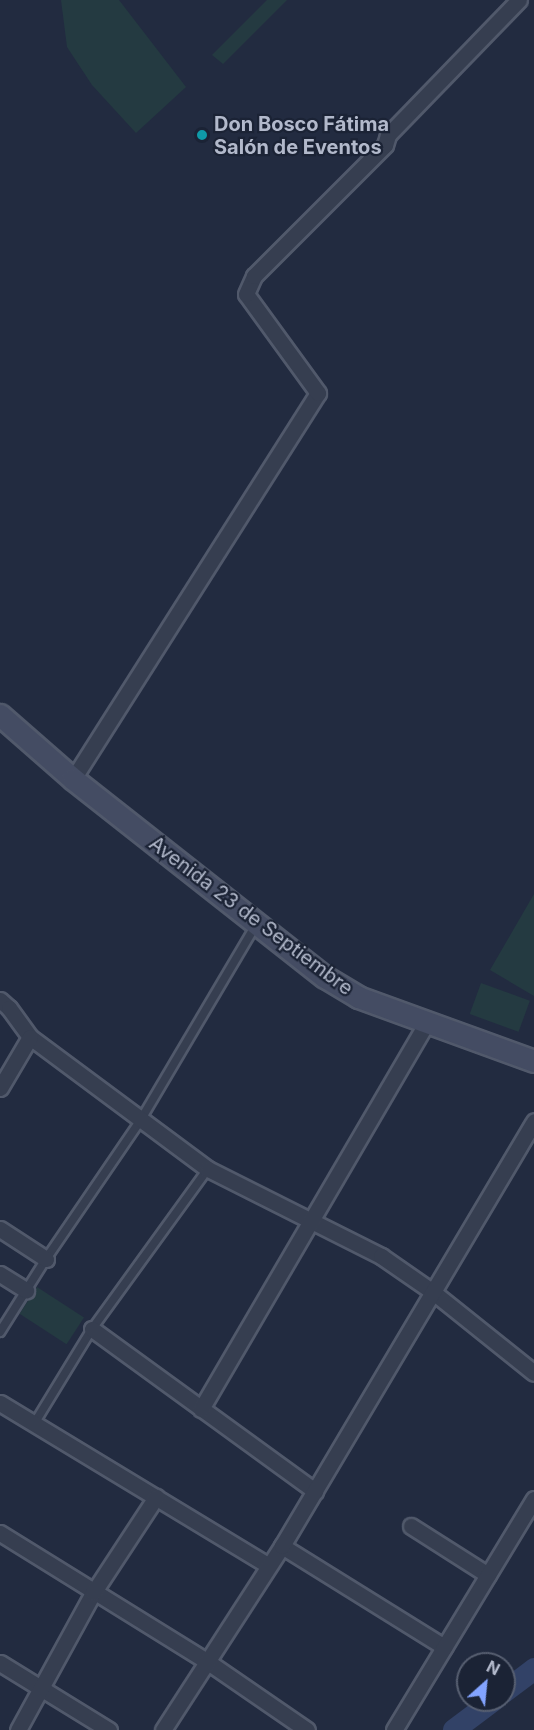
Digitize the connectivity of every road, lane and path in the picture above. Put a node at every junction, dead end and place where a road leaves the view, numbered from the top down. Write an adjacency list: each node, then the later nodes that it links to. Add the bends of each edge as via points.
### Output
1 (519, 0): 3 (street, via 388,135 386,145 254,276 246,294 318,393)
2 (0, 715): 3 (main road, Avenida 23 de Septiembre)
3 (73, 779): 4 (main road, Avenida 23 de Septiembre)
4 (256, 924): 6 (main road, Avenida 23 de Septiembre, via 358,997); 11 (lane)
5 (0, 1000): 7 (street)
6 (427, 1022): 8 (main road, Avenida 23 de Septiembre); 14 (street)
7 (30, 1037): 9 (street); 11 (street)
8 (534, 1061)
9 (5, 1066): 10 (street)
10 (0, 1088)
11 (141, 1120): 13 (street); 16 (lane)
12 (534, 1121): 19 (street)
13 (208, 1169): 14 (street); 20 (lane)
14 (310, 1221): 19 (street, via 381,1256); 24 (street)
15 (0, 1229): 16 (street)
16 (45, 1259): 18 (lane)
17 (0, 1274): 18 (street)
18 (26, 1290): 21 (lane)
19 (433, 1292): 22 (street); 26 (street)
20 (92, 1329): 24 (street); 25 (lane)
21 (0, 1332)
22 (534, 1373)
23 (0, 1404): 25 (street)
24 (201, 1409): 26 (street)
25 (34, 1424): 27 (street)
26 (315, 1491): 31 (street)
27 (156, 1497): 32 (street); 34 (street)
28 (534, 1499): 33 (street)
29 (411, 1526): 33 (street)
30 (0, 1533): 34 (street)
31 (282, 1546): 32 (street); 35 (street)
32 (268, 1565): 36 (street)
33 (488, 1575): 35 (street)
34 (93, 1593): 36 (street); 38 (street)
35 (444, 1647): 43 (street)
36 (208, 1662): 41 (street); 42 (street)
37 (0, 1663): 38 (street)
38 (40, 1687): 39 (street); 40 (street)
39 (18, 1730)
40 (109, 1730)
41 (163, 1730)
42 (307, 1730)
43 (394, 1730)

